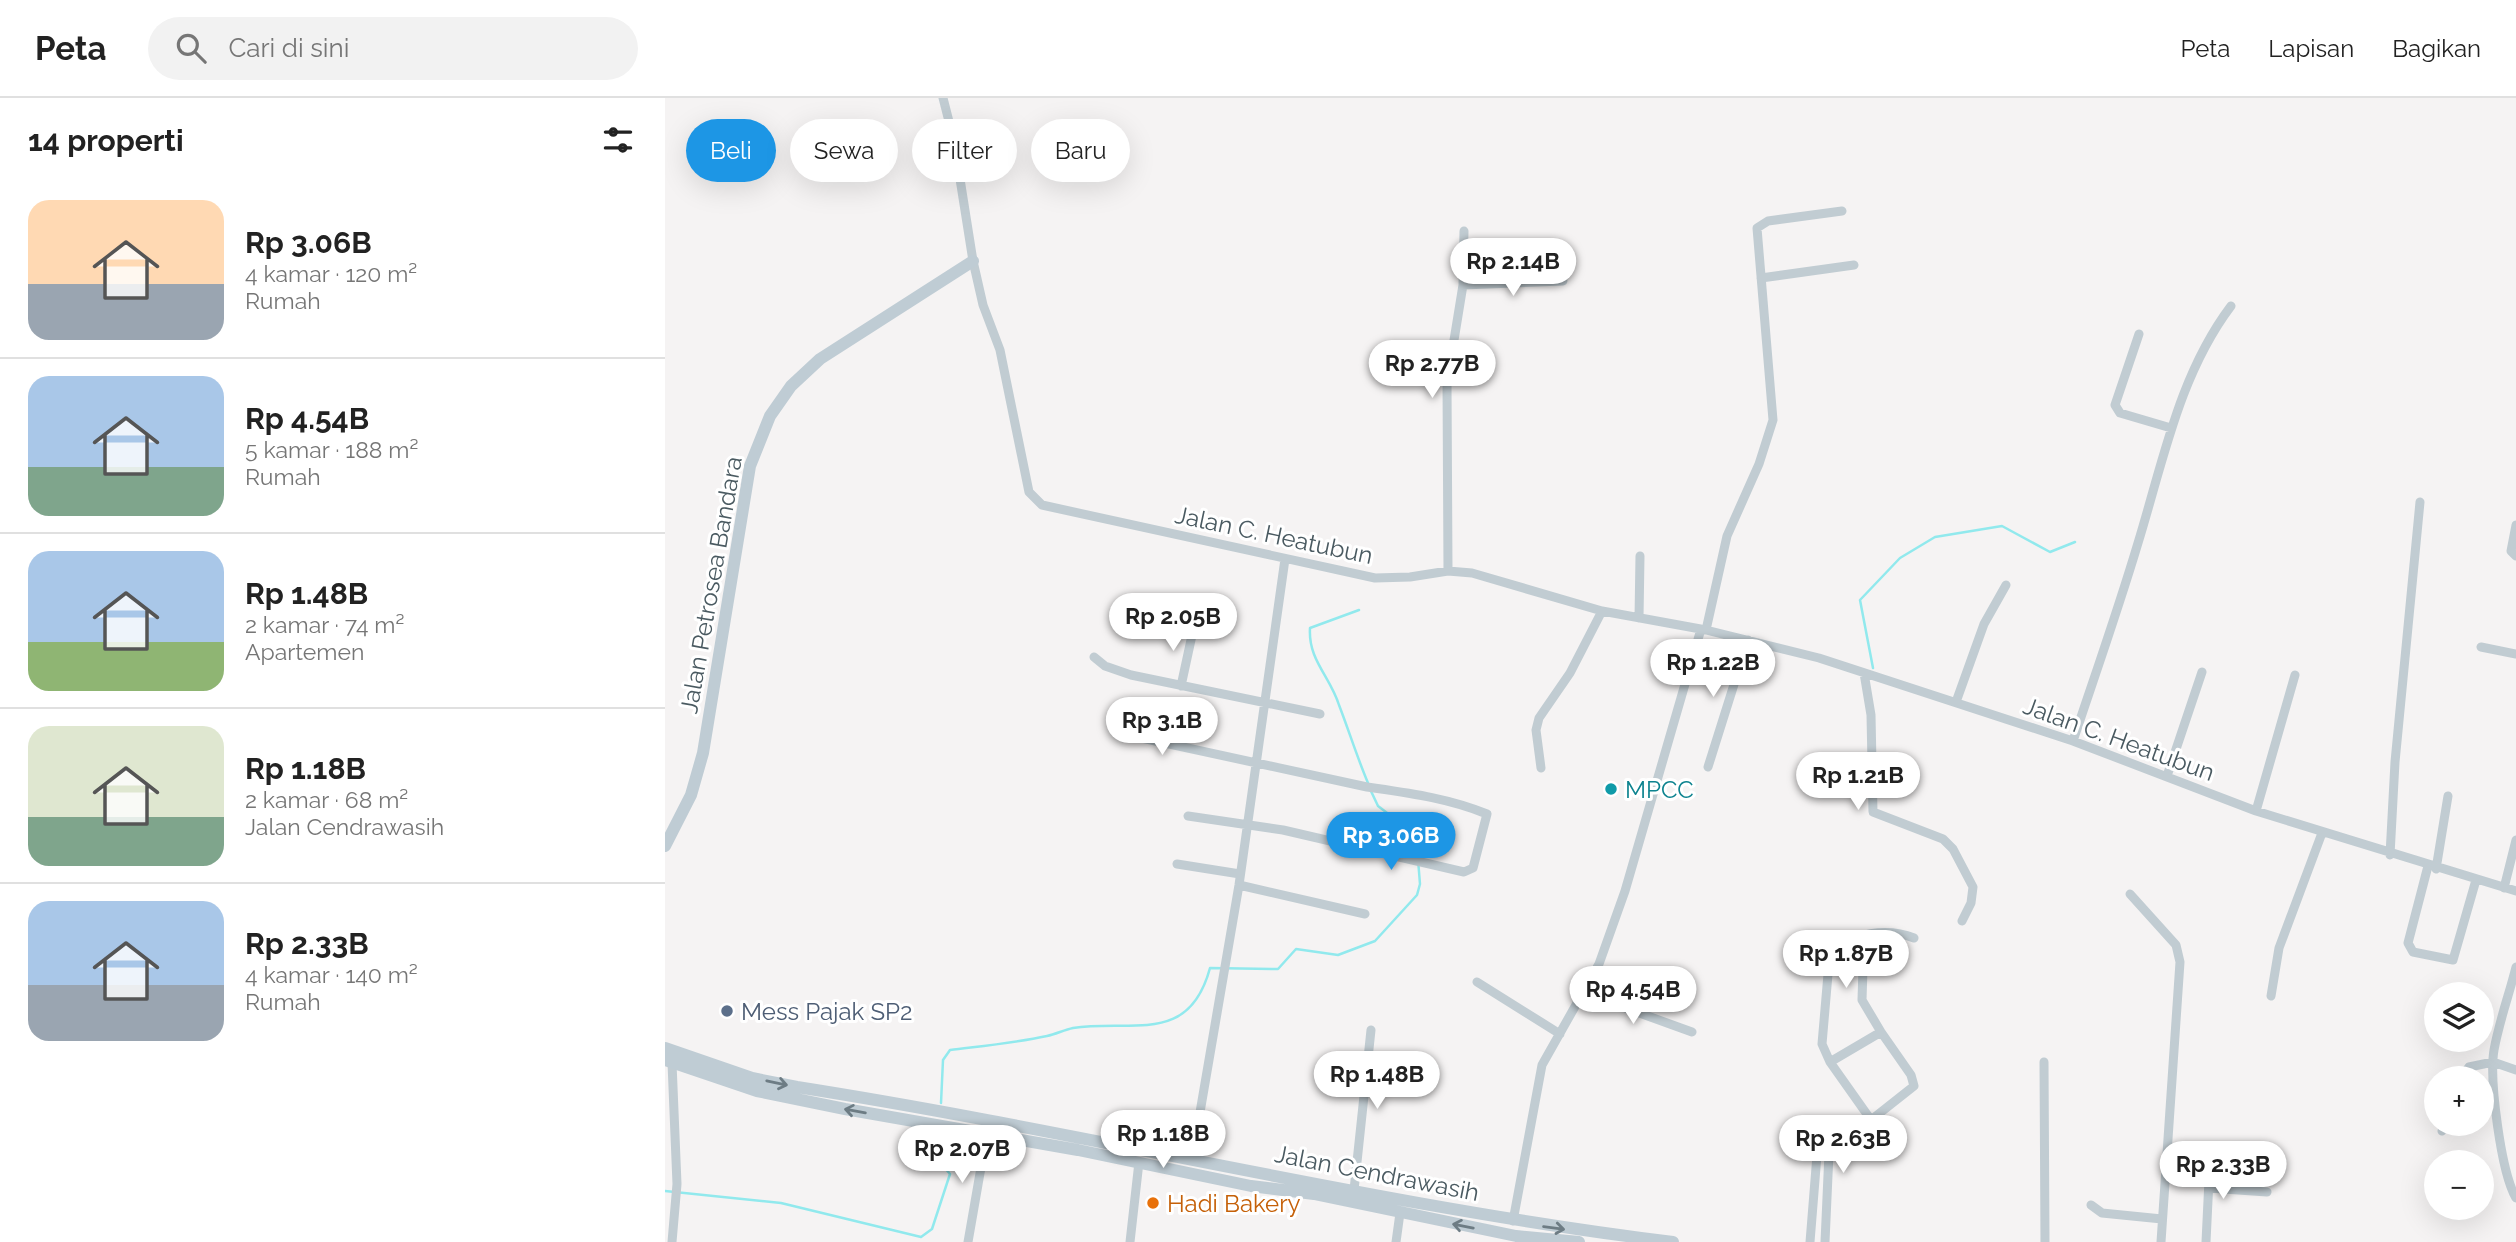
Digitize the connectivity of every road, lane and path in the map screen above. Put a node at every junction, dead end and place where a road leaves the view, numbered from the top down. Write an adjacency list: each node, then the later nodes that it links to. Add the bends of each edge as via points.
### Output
1 (943, 98): 4 (street, Jalan C. Heatubun)
2 (1842, 211): 6 (street, via 1768,221 1757,228)
3 (1464, 231): 8 (street)
4 (973, 261): 16 (street, Jalan C. Heatubun, via 1000,350 1029,492 1042,505); 46 (main road, Jalan Petrosea Bandara, via 820,359 791,386 766,423 748,479 703,753 691,795)
5 (1854, 265): 6 (street)
6 (1761, 278): 22 (street, via 1772,427 1727,536)
7 (1563, 281): 8 (street)
8 (1463, 285): 17 (street, via 1447,397)
9 (2231, 306): 11 (street, via 2204,346)
10 (2139, 334): 11 (street, via 2115,405 2120,413)
11 (2171, 429): 35 (street, via 2133,562)
12 (2420, 502): 47 (street)
13 (2516, 525): 15 (street, via 2511,551)
14 (1640, 556): 20 (street)
15 (2516, 556)
16 (1285, 559): 17 (street, Jalan C. Heatubun, via 1375,578); 32 (street)
17 (1448, 571): 19 (street, Jalan C. Heatubun, via 1498,579)
18 (2005, 584): 31 (street, via 1984,624)
19 (1602, 611): 20 (street, Jalan C. Heatubun); 38 (street, via 1570,673 1539,719)
20 (1639, 618): 22 (street, Jalan C. Heatubun)
21 (1194, 625): 30 (street)
22 (1704, 629): 23 (street, Jalan C. Heatubun); 62 (street, via 1625,891)
23 (1748, 640): 28 (street, Jalan C. Heatubun); 37 (street)
24 (2481, 647): 25 (street)
25 (2516, 654)
26 (1094, 657): 30 (street, via 1113,669)
27 (2201, 671): 39 (street)
28 (1864, 673): 31 (street, Jalan C. Heatubun); 57 (street, via 1871,715 1874,812 1943,839 1953,849 1973,887)
29 (2295, 676): 41 (street)
30 (1181, 687): 32 (street)
31 (1956, 702): 35 (street, Jalan C. Heatubun)
32 (1266, 704): 33 (street); 36 (street)
33 (1320, 714)
34 (1137, 737): 36 (street)
35 (2073, 741): 39 (street, Jalan C. Heatubun)
36 (1256, 763): 43 (street); 43 (street, via 1458,802 1487,814 1486,822 1473,868 1464,872)
37 (1708, 767)
38 (1541, 768)
39 (2167, 776): 41 (street, Jalan C. Heatubun)
40 (2448, 796): 49 (street)
41 (2256, 811): 44 (street, Jalan C. Heatubun)
42 (1188, 816): 43 (street)
43 (1247, 824): 50 (street)
44 (2322, 833): 47 (street, Jalan C. Heatubun); 63 (street, via 2279,948)
45 (2516, 840): 53 (street)
46 (665, 846)
47 (2390, 855): 49 (street, Jalan C. Heatubun)
48 (1177, 864): 50 (street)
49 (2432, 868): 51 (street, Jalan C. Heatubun); 51 (street, via 2408,943 2413,952 2453,960)
50 (1240, 874): 52 (street)
51 (2476, 880): 53 (street, Jalan C. Heatubun)
52 (1239, 885): 56 (street); 78 (street)
53 (2504, 888): 54 (street, Jalan C. Heatubun)
54 (2516, 891)
55 (2130, 894): 87 (street, via 2179,953 2181,973)
56 (1365, 914)
57 (1962, 921)
58 (1864, 936): 59 (street, via 1892,932); 66 (street, via 1862,1000); 70 (street, via 1833,948 1827,958 1822,1044)
59 (1915, 938)
60 (2516, 967): 72 (street)
61 (1477, 982): 67 (street)
62 (1584, 993): 65 (street); 67 (street)
63 (2271, 996)
64 (1371, 1030): 82 (street)
65 (1692, 1032)
66 (1881, 1032): 70 (street); 75 (street, via 1915,1084)
67 (1560, 1034): 88 (street, via 1540,1073)
68 (665, 1048): 78 (main road, Jalan Cendrawasih, one-way to 78, via 775,1083)
69 (669, 1061): 76 (main road, Jalan Cendrawasih, one-way to 69, via 757,1091); 89 (street, via 677,1184)
70 (1830, 1062): 75 (street)
71 (2044, 1062): 97 (street)
72 (2493, 1062): 73 (street); 74 (street); 84 (street, via 2501,1150)
73 (2474, 1066)
74 (2516, 1070)
75 (1871, 1120): 77 (street, via 1858,1143)
76 (987, 1133): 80 (main road, Jalan Cendrawasih); 90 (street)
77 (1829, 1153): 95 (street, via 1817,1155); 96 (street)
78 (1192, 1159): 82 (main road, Jalan Cendrawasih)
79 (2210, 1159): 81 (street)
80 (1139, 1162): 86 (main road, Jalan Cendrawasih); 91 (street)
81 (2209, 1188): 83 (street); 99 (street)
82 (1354, 1190): 88 (main road, Jalan Cendrawasih)
83 (2267, 1192)
84 (2516, 1198)
85 (2091, 1205): 87 (street, via 2102,1213)
86 (1400, 1213): 92 (street); 93 (main road, Jalan Cendrawasih, one-way to 86, via 1516,1236)
87 (2162, 1219): 98 (street)
88 (1513, 1221): 94 (main road, Jalan Cendrawasih, one-way to 94)
89 (672, 1242)
90 (968, 1242)
91 (1131, 1242)
92 (1397, 1242)
93 (1579, 1242)
94 (1673, 1242)
95 (1810, 1242)
96 (1825, 1242)
97 (2045, 1242)
98 (2161, 1242)
99 (2206, 1242)

